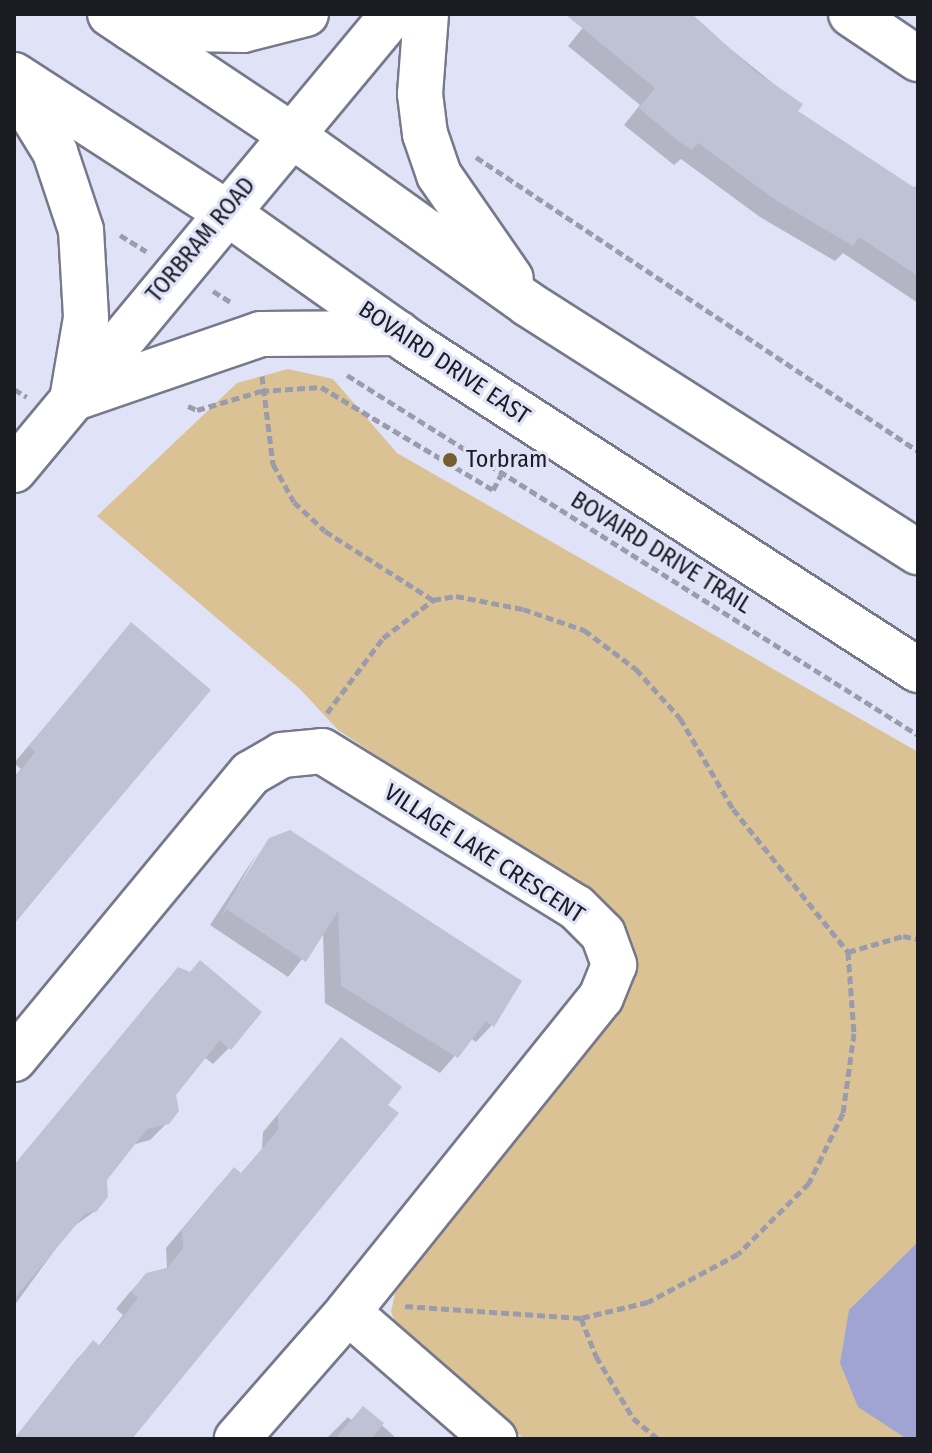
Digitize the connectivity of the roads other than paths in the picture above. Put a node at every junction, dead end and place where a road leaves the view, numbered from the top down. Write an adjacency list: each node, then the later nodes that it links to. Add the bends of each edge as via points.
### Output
1 (306, 14): 5 (main road, via 243,30)
2 (393, 14): 9 (main road, TORBRAM ROAD)
3 (426, 14): 11 (main road, via 420,94 425,134 439,175)
4 (851, 14): 6 (main road)
5 (120, 21): 9 (main road)
6 (918, 59)
7 (14, 75): 10 (main road, BOVAIRD DRIVE EAST)
8 (14, 85): 13 (main road, via 55,152 81,230 86,318)
9 (290, 134): 10 (main road, TORBRAM ROAD); 11 (main road)
10 (226, 212): 12 (main road, BOVAIRD DRIVE EAST); 13 (main road, TORBRAM ROAD)
11 (528, 304): 15 (main road)
12 (398, 333): 13 (main road, via 261,334); 16 (main road, BOVAIRD DRIVE EAST)
13 (72, 399): 14 (main road, TORBRAM ROAD)
14 (14, 470)
15 (918, 552)
16 (918, 670)
17 (14, 1059): 18 (main road, VILLAGE LAKE CRESCENT, via 251,773 282,755 322,751 576,907 603,934 614,965 601,997)
18 (348, 1312): 19 (main road, VILLAGE LAKE CRESCENT); 20 (main road)
19 (237, 1439)
20 (494, 1439)

